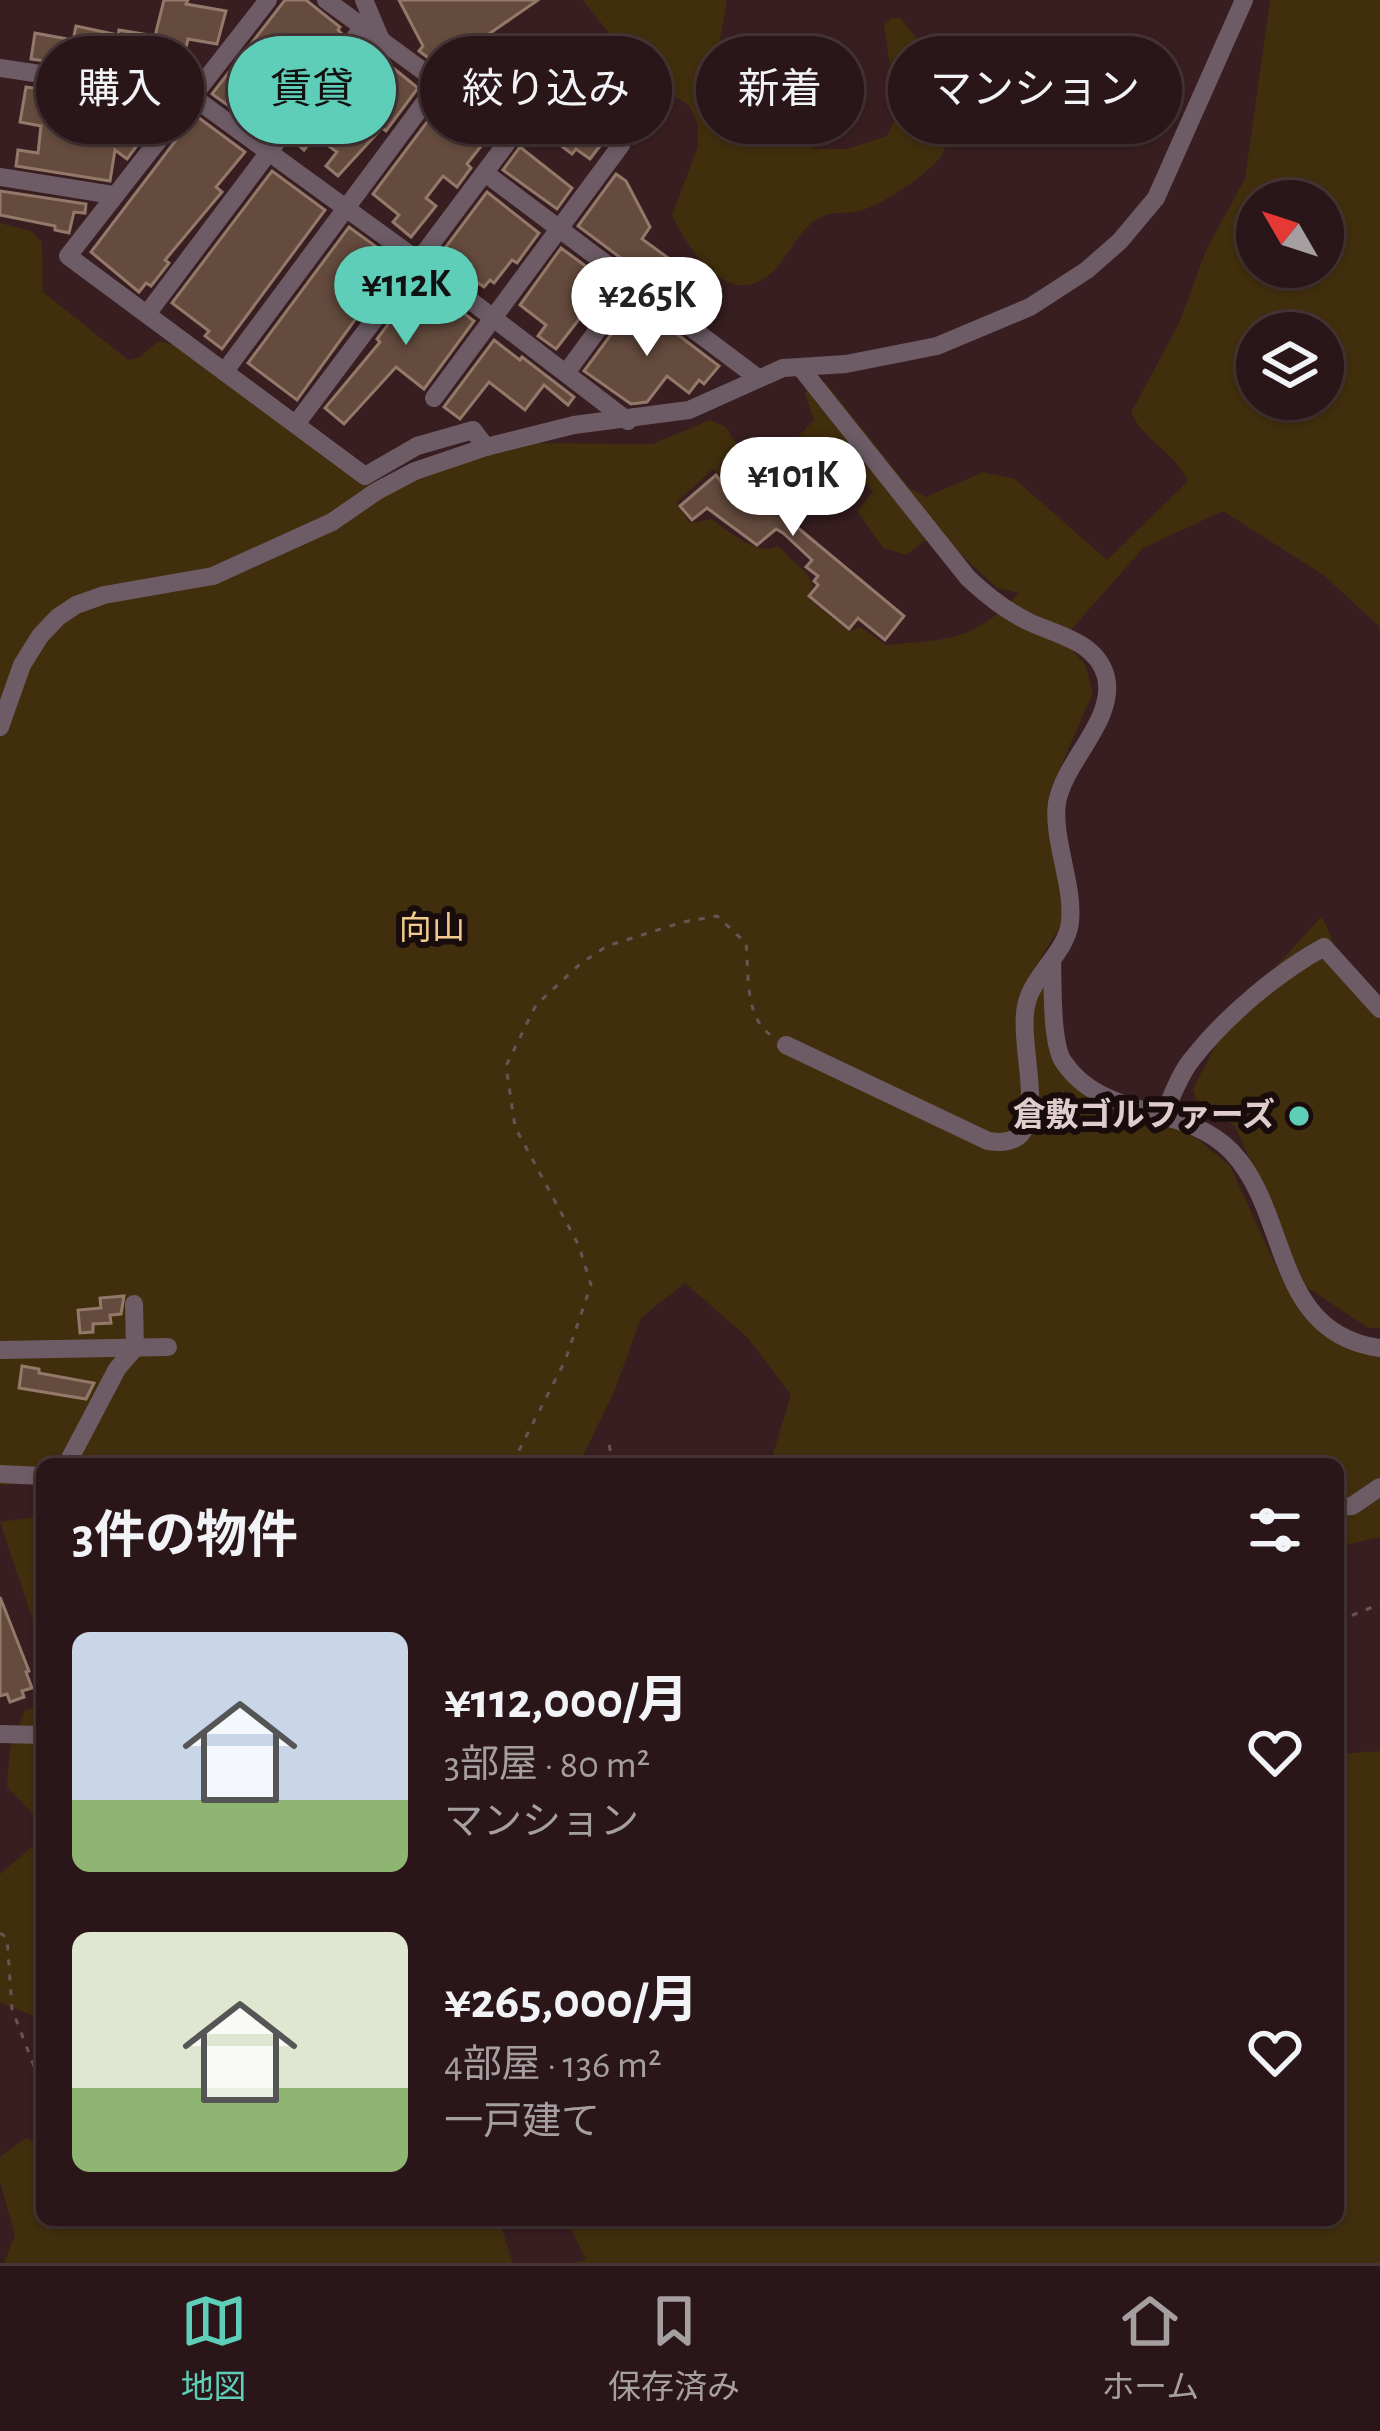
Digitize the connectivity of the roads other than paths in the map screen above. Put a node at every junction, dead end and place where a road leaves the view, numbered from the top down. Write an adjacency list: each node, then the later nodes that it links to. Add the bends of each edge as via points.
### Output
1 (268, 0): 10 (street)
2 (326, 0): 5 (street)
3 (364, 0): 7 (street)
4 (1244, 0): 26 (street, via 1156,198 1087,270 1030,307 937,346)
5 (363, 27): 6 (street); 16 (street)
6 (375, 36)
7 (379, 36)
8 (0, 68): 9 (street)
9 (36, 74)
10 (204, 84)
11 (204, 106): 16 (street)
12 (420, 109): 20 (street)
13 (155, 144): 19 (street)
14 (506, 144): 17 (street)
15 (621, 145): 21 (street)
16 (269, 152): 20 (street); 24 (street)
17 (485, 173): 21 (street); 22 (street)
18 (0, 178): 19 (street)
19 (113, 195): 24 (street, via 68,256)
20 (346, 209): 22 (street); 27 (street)
21 (559, 229): 23 (street); 25 (street)
22 (420, 262): 25 (street); 32 (street)
23 (632, 284): 28 (street); 29 (street)
24 (147, 314): 27 (street)
25 (494, 319): 28 (street); 30 (street)
26 (800, 368): 29 (street); 35 (street, via 968,578 1028,621 1085,645 1106,673 1108,699 1058,803 1070,924)
27 (225, 371): 32 (street)
28 (566, 374): 31 (street)
29 (758, 378): 31 (street, via 688,410)
30 (434, 398)
31 (628, 421): 33 (street)
32 (296, 424): 33 (street, via 365,476 417,446 472,430)
33 (486, 446): 34 (street, via 415,471 332,522 212,576 76,605 40,636)
34 (0, 727)
35 (1052, 960): 37 (street, via 1027,1000 1027,1131 1018,1141 988,1141); 38 (street, via 1060,1058 1086,1086)
36 (1380, 1009): 38 (street, via 1324,947 1191,1060)
37 (786, 1045)
38 (1162, 1118): 42 (street, via 1232,1151 1307,1307 1353,1341)
39 (134, 1304): 41 (street)
40 (168, 1347): 41 (street)
41 (135, 1348): 43 (street); 44 (street)
42 (1380, 1348)
43 (0, 1350)
44 (70, 1458)
45 (0, 1474): 46 (street)
46 (36, 1476)
47 (1380, 1487): 48 (street)
48 (1344, 1507)
49 (0, 1734): 50 (street)
50 (36, 1735)

